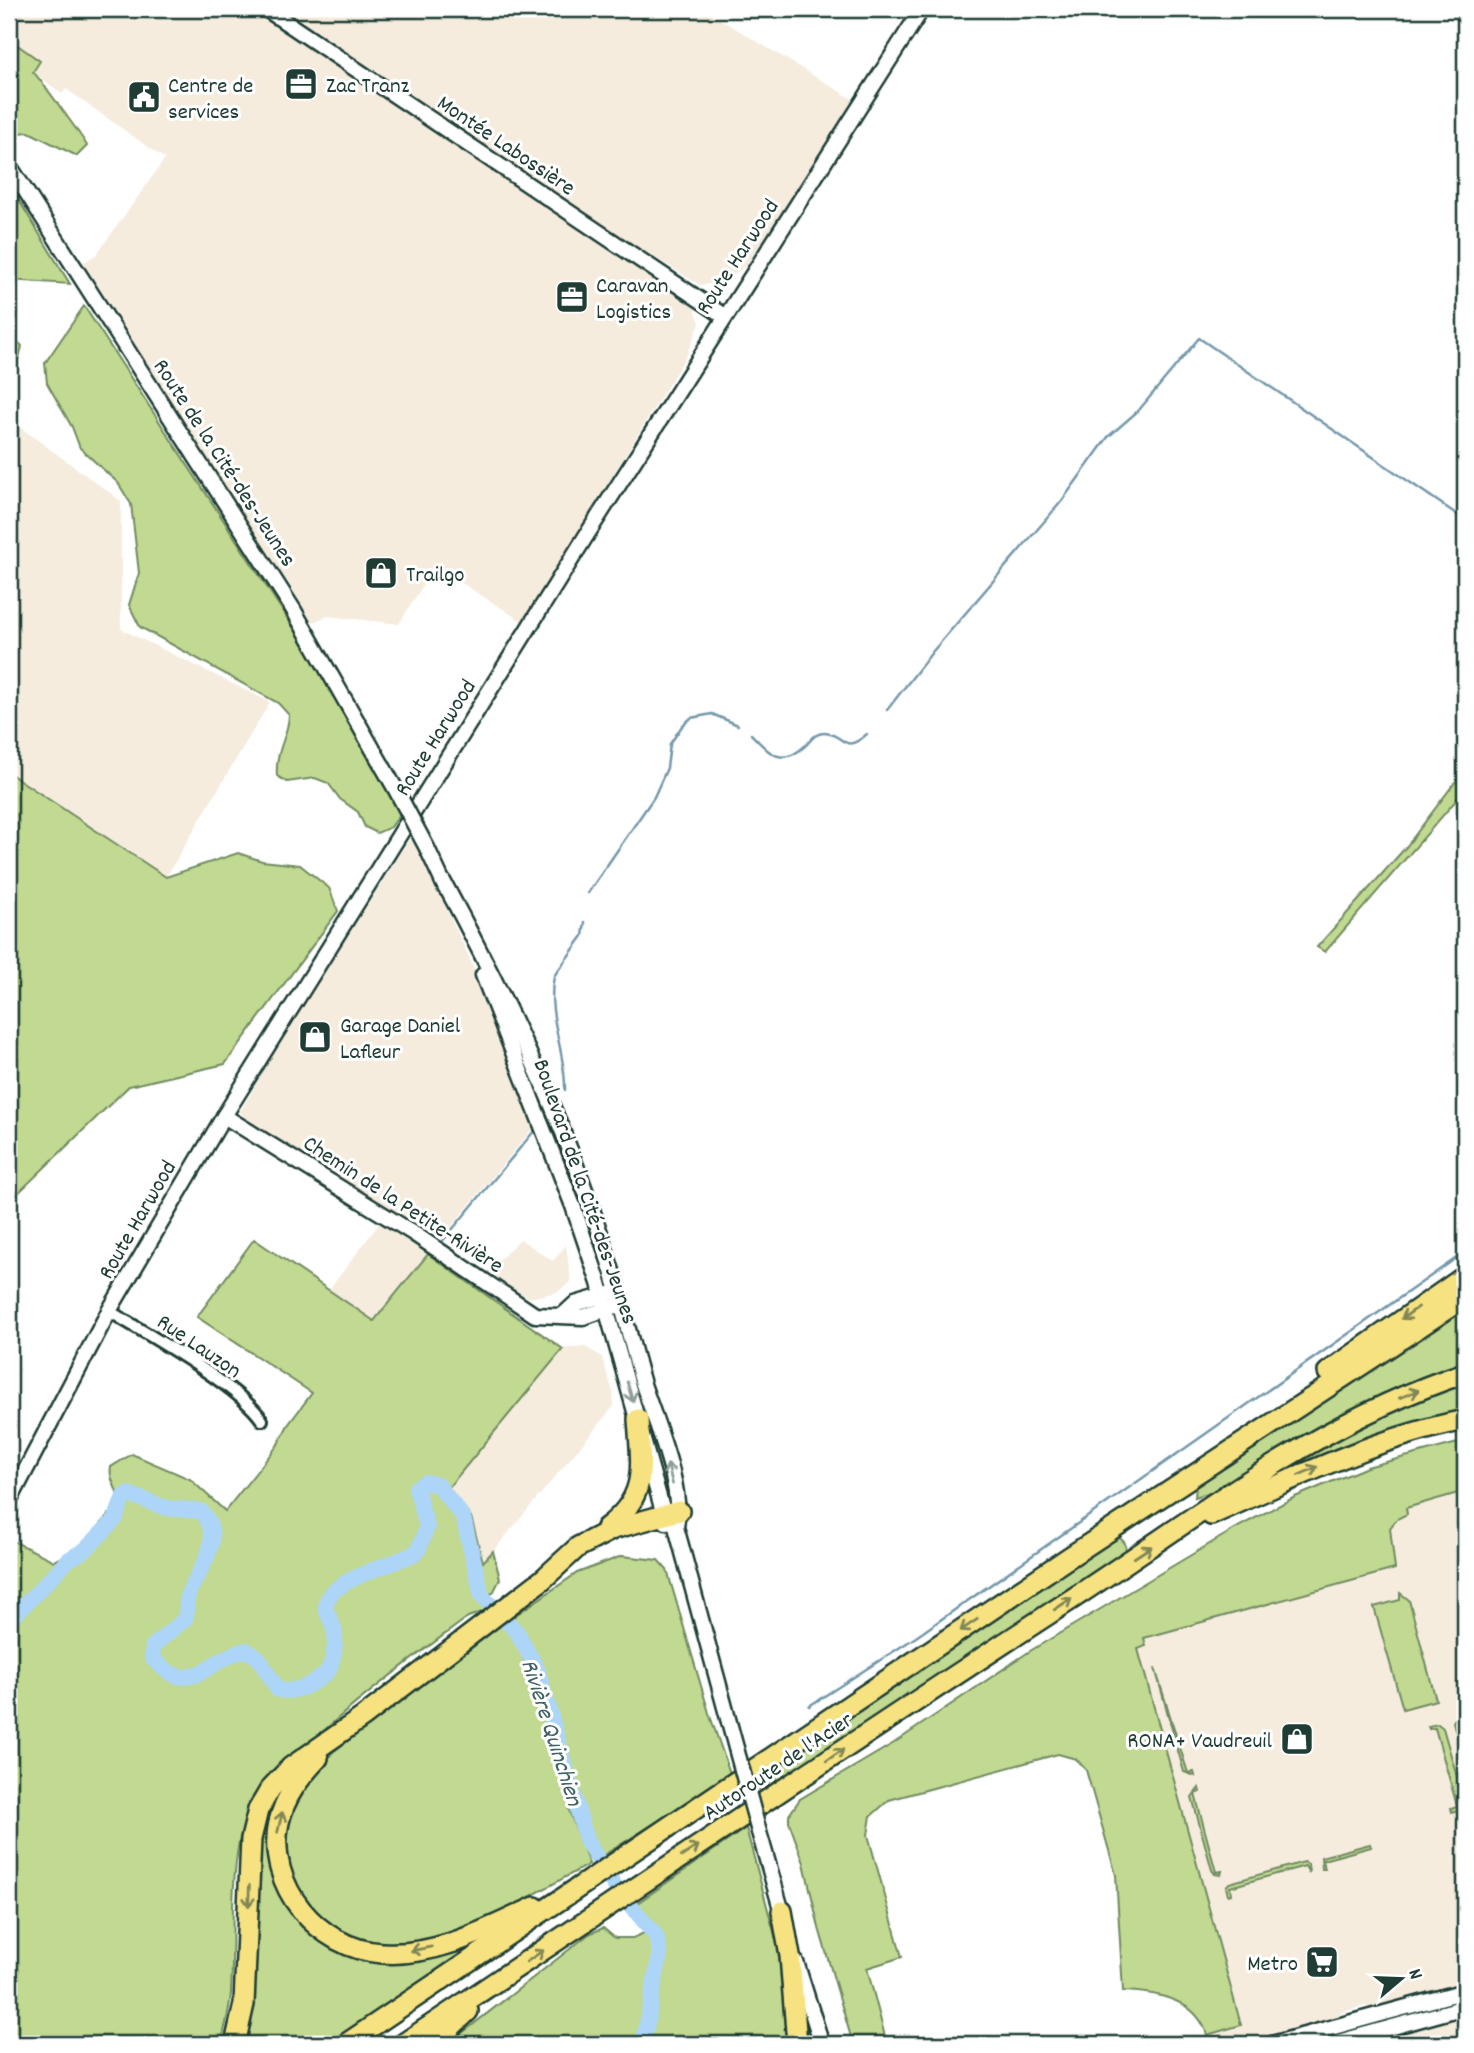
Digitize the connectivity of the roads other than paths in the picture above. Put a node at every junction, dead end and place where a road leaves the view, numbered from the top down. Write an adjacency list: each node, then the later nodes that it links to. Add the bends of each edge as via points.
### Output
1 (266, 9): 4 (main road, Montée Labossière)
2 (922, 9): 4 (main road, Route Harwood)
3 (9, 165): 5 (main road, Route de la Cité-des-Jeunes, via 293,609)
4 (724, 316): 6 (main road, Route Harwood)
5 (395, 788): 9 (main road, Boulevard de la Cité-des-Jeunes, bridge, via 443,881)
6 (223, 1116): 9 (main road, Chemin de la Petite-Rivière, via 413,1233 525,1309 546,1317 563,1315 575,1304); 10 (main road, Route Harwood)
7 (1465, 1276): 19 (highway, one-way to 19)
8 (1465, 1297): 19 (highway)
9 (612, 1300): 12 (main road, Boulevard de la Cité-des-Jeunes, one-way to 12); 16 (main road, Boulevard de la Cité-des-Jeunes, one-way to 9, via 661,1438)
10 (109, 1311): 13 (street, Rue Lauzon, via 228,1389); 15 (main road, Route Harwood)
11 (1465, 1373): 17 (highway, one-way to 11, via 1250,1477 1319,1436)
12 (638, 1419): 16 (main road, Boulevard de la Cité-des-Jeunes); 18 (highway, via 642,1468 637,1492 625,1512)
13 (262, 1420)
14 (1465, 1420): 17 (highway, one-way to 14, via 1344,1455)
15 (9, 1502)
16 (672, 1519): 18 (highway, via 614,1529); 20 (highway, via 628,1535); 23 (main road, Boulevard de la Cité-des-Jeunes, bridge)
17 (1180, 1529): 24 (highway, Autoroute de l'Acier, one-way to 17)
18 (590, 1540): 20 (highway, via 565,1556)
19 (1068, 1558): 22 (highway, Autoroute de l'Acier, one-way to 22)
20 (542, 1580): 21 (highway)
21 (363, 1717): 22 (highway, one-way to 21, via 481,1932 434,1947 384,1954 334,1939 304,1914 288,1889 277,1852 279,1823 300,1778); 27 (highway, one-way to 27, via 279,1778 258,1810 251,1839 244,2004)
22 (595, 1878): 28 (highway, Autoroute de l'Acier)
23 (782, 1911): 31 (highway); 32 (main road, Boulevard de la Cité-des-Jeunes)
24 (507, 1974): 29 (highway, Autoroute de l'Acier); 30 (highway)
25 (1465, 1991): 33 (main road)
26 (1465, 2007): 34 (main road)
27 (235, 2044)
28 (346, 2044)
29 (403, 2044)
30 (433, 2044)
31 (797, 2044)
32 (822, 2044)
33 (1272, 2044)
34 (1331, 2044)

